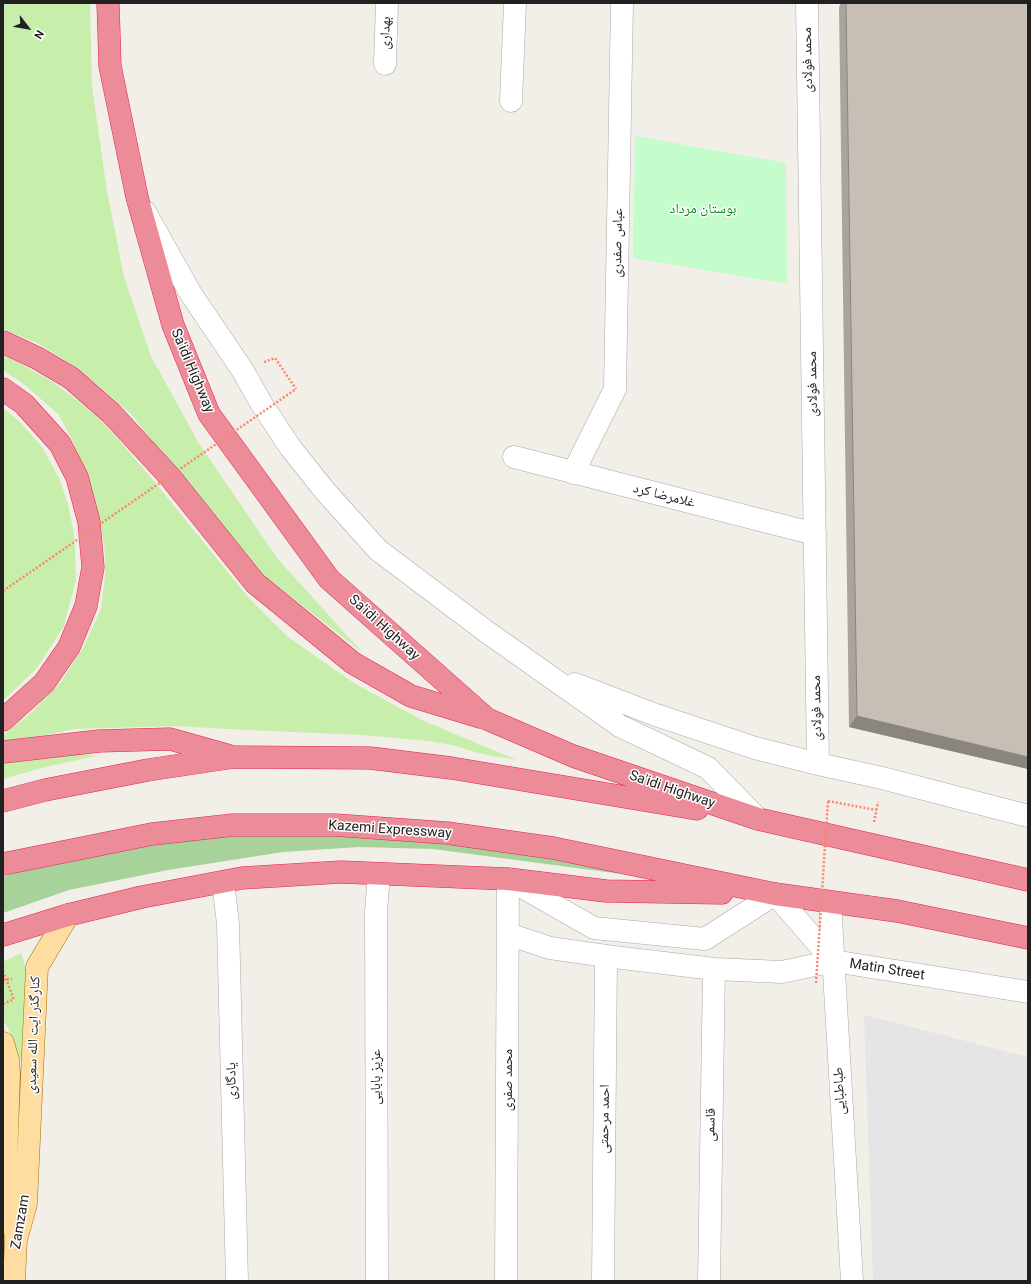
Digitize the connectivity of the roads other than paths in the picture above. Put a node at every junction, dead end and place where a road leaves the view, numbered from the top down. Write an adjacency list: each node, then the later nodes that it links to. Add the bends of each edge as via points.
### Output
1 (108, 3): 8 (highway, Sa'idi Highway, via 110,66)
2 (387, 3): 6 (street, بهداری)
3 (515, 3): 7 (street)
4 (622, 3): 12 (street, عباس صفدری, via 614,389)
5 (808, 3): 13 (street, محمد فولادی)
6 (385, 64)
7 (512, 101)
8 (137, 197): 14 (street, via 191,294 290,447 325,491 378,550); 15 (highway, Sa'idi Highway, via 173,324 209,414 329,579)
9 (3, 342): 15 (highway, via 71,378 111,413 170,477 255,583 353,663 411,696)
10 (3, 390): 16 (highway, via 24,404 60,444 77,477 89,522 93,567 86,606 69,647 44,683)
11 (514, 457): 12 (street, غلامرضا کرد)
12 (573, 472): 13 (street, غلامرضا کرد)
13 (815, 534): 19 (street, محمد فولادی)
14 (537, 668): 19 (street, via 656,715 755,748); 22 (street, via 620,726 708,768)
15 (486, 719): 22 (highway, Sa'idi Highway, via 573,756)
16 (3, 720)
17 (3, 752): 18 (highway, via 99,741 170,739)
18 (234, 757): 20 (highway, via 148,770); 22 (highway, via 370,758 451,768)
19 (818, 764): 21 (street)
20 (3, 801)
21 (1028, 816)
22 (758, 819): 26 (highway, Sa'idi Highway)
23 (3, 864): 28 (highway, Kazemi Expressway, via 152,834 226,825 335,825 447,833 553,848)
24 (379, 874): 25 (highway); 27 (highway, via 341,872 242,878); 44 (street, عزیز بابایی, via 376,912)
25 (508, 879): 28 (highway, via 606,891); 28 (street, via 594,928 705,939); 31 (street, محمد صفری)
26 (1028, 880)
27 (223, 882): 30 (highway, via 142,897); 43 (street, یادگاری, via 228,924)
28 (775, 894): 29 (highway); 35 (street, Matin Street)
29 (830, 902): 33 (highway, via 897,910); 35 (street, طباطبایی)
30 (68, 915): 32 (highway); 39 (main road, کنارگذر ایت الله سعیدی, via 37,967)
31 (508, 934): 34 (street, via 550,948); 45 (street, محمد صفری)
32 (3, 935)
33 (1028, 938)
34 (606, 956): 36 (street); 46 (street, احمد مرحمتی)
35 (833, 961): 36 (street, via 782,972); 37 (street, Matin Street); 48 (street, طباطبایی)
36 (714, 969): 47 (street, قاسمی)
37 (1028, 992)
38 (3, 1043): 40 (main road, via 9,1074)
39 (30, 1139): 41 (main road, Zamzam, via 26,1204)
40 (4, 1160): 41 (main road, via 8,1202)
41 (16, 1240): 42 (main road, Zamzam)
42 (14, 1281)
43 (237, 1281)
44 (377, 1281)
45 (506, 1281)
46 (603, 1281)
47 (709, 1281)
48 (852, 1281)

